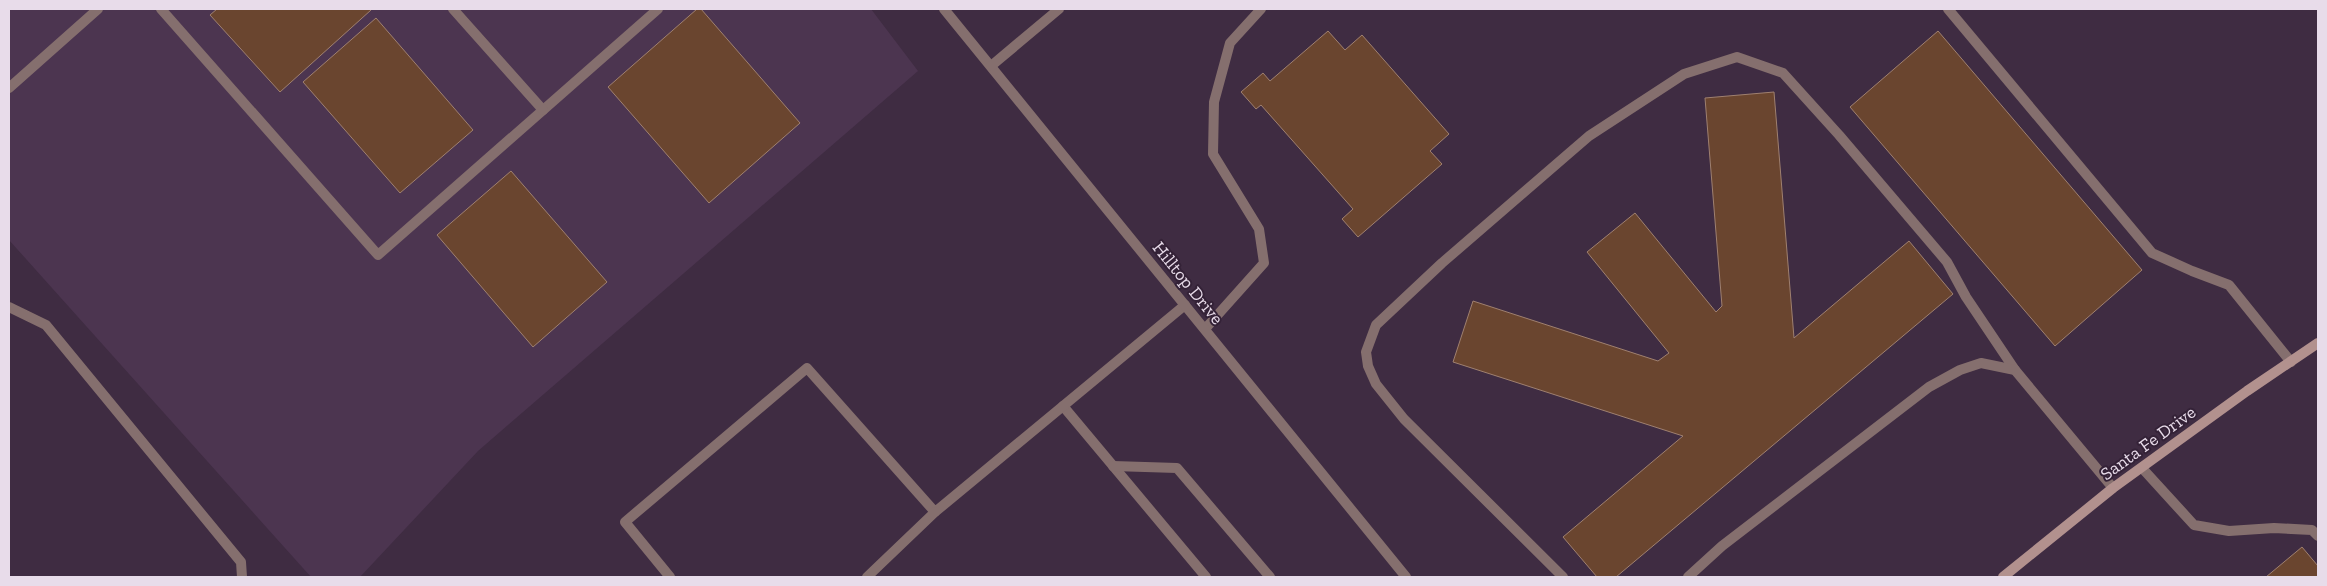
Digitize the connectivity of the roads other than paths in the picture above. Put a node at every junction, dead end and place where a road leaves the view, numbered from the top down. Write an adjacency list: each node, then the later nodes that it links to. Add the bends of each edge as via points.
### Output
1 (98, 9): 10 (street)
2 (161, 9): 11 (street, via 378,255)
3 (452, 9): 11 (street)
4 (658, 9): 11 (street)
5 (944, 9): 9 (street, Hilltop Drive)
6 (1059, 9): 9 (street)
7 (1261, 9): 14 (street, via 1230,43 1214,102 1213,154 1259,229 1264,263)
8 (1948, 9): 16 (street, via 2152,253 2229,284)
9 (991, 66): 12 (street, Hilltop Drive)
10 (9, 88)
11 (543, 110)
12 (1185, 305): 14 (street, Hilltop Drive); 18 (street)
13 (9, 307): 24 (street, via 46,325 241,562)
14 (1205, 329): 29 (street, Hilltop Drive)
15 (2318, 343): 16 (main road, Santa Fe Drive)
16 (2291, 362): 20 (main road, Santa Fe Drive)
17 (2015, 370): 21 (street); 30 (street, via 1966,297 1947,262 1783,73 1737,57 1684,74 1589,136 1442,263 1376,325 1366,352 1376,384 1404,419); 31 (street, via 1981,363 1929,387 1722,546)
18 (1063, 406): 19 (street); 22 (street)
19 (1113, 466): 27 (street); 28 (street, via 1177,468)
20 (2142, 468): 21 (main road, Santa Fe Drive); 23 (street, via 2194,525 2229,530)
21 (2113, 488): 32 (main road, Santa Fe Drive)
22 (935, 512): 25 (street, via 807,368 625,522); 26 (street)
23 (2316, 529)
24 (242, 577)
25 (670, 577)
26 (867, 577)
27 (1206, 577)
28 (1270, 577)
29 (1406, 577)
30 (1563, 577)
31 (1688, 577)
32 (2003, 577)

